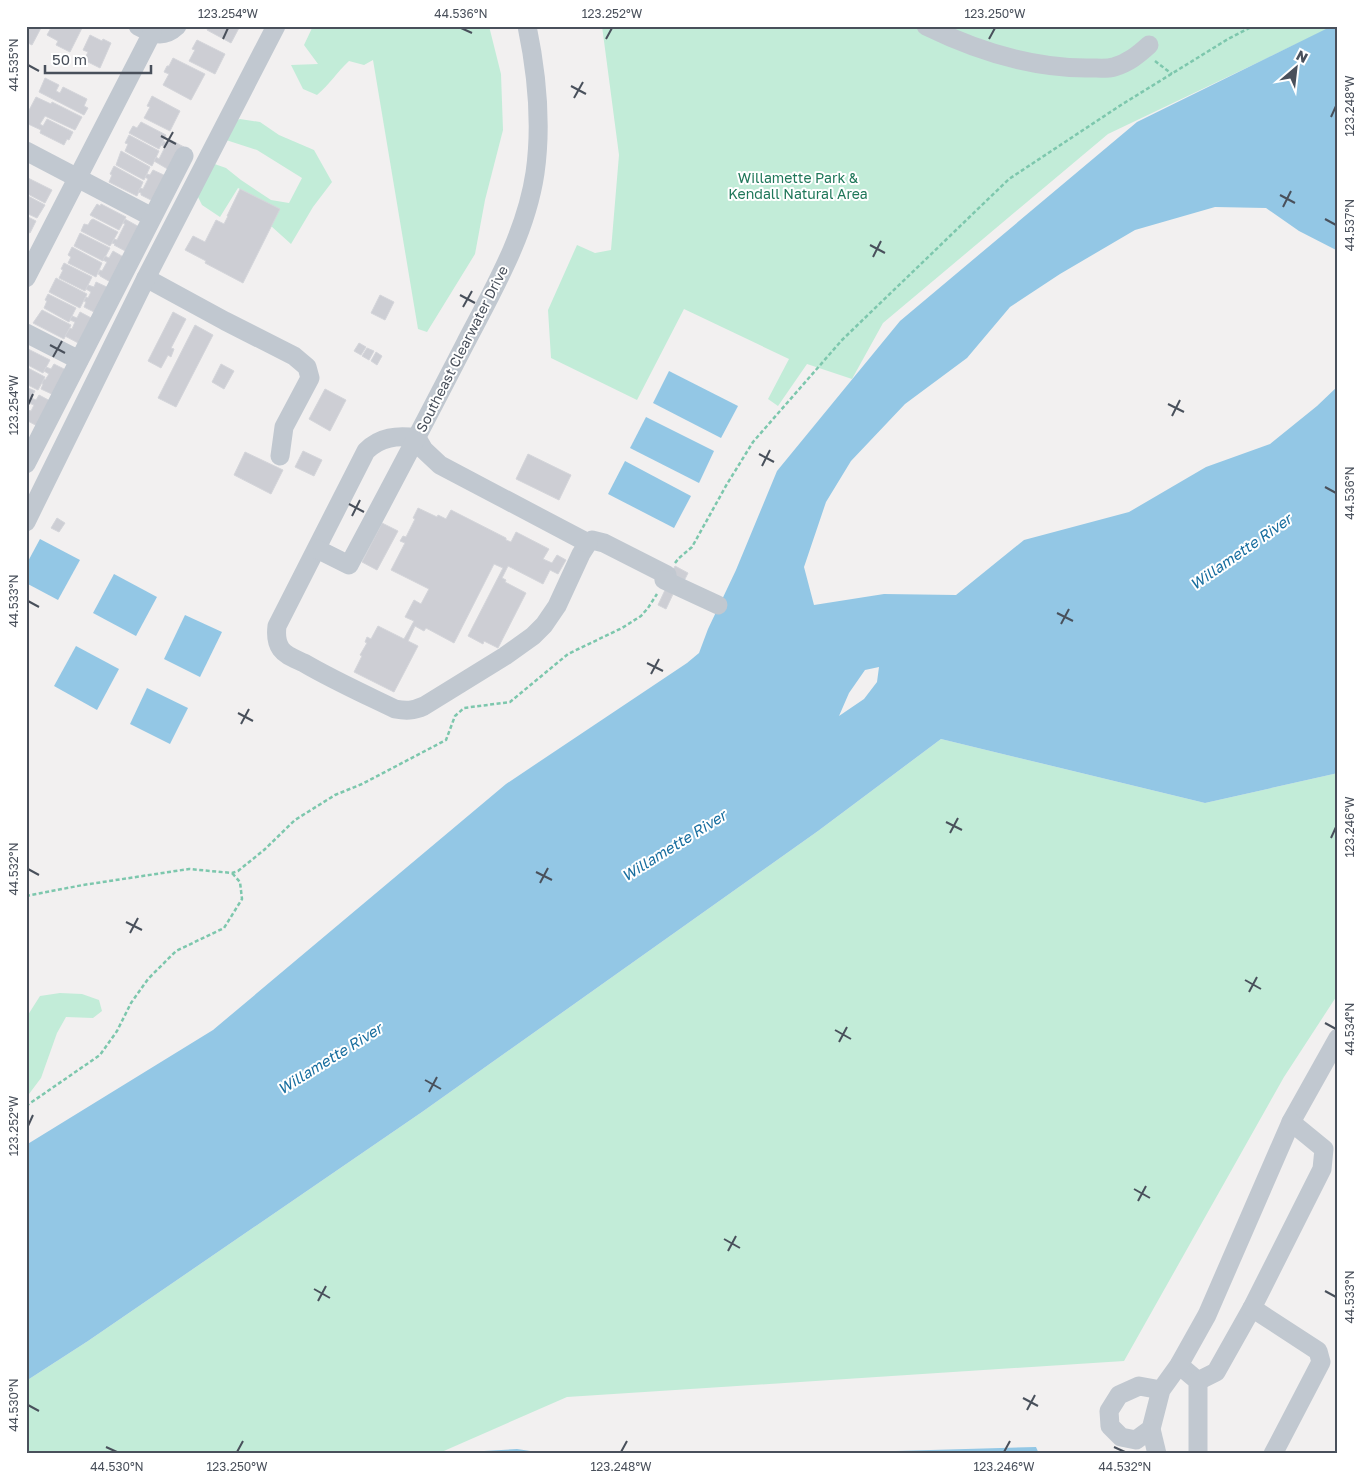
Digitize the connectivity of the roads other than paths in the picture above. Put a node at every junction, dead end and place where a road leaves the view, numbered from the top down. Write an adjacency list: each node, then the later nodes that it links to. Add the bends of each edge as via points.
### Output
1 (177, 26): 5 (street, via 161,34)
2 (276, 26): 12 (street)
3 (526, 26): 15 (street, Southeast Clearwater Drive, via 535,73 538,114 530,197 501,274)
4 (926, 26): 6 (street, via 991,52 1027,62 1075,69 1112,68 1132,60)
5 (145, 30): 9 (street)
6 (1145, 48)
7 (26, 151): 9 (street)
8 (184, 156): 10 (street)
9 (78, 178): 10 (street); 11 (street)
10 (152, 217): 14 (street)
11 (26, 278)
12 (146, 278): 16 (street, via 294,356 307,368 310,378 284,427); 18 (street)
13 (26, 333): 14 (street)
14 (79, 360): 17 (street)
15 (417, 438): 19 (street, via 440,465); 20 (street, via 401,436 380,440 366,451); 20 (street, Southeast Clearwater Drive, via 349,566)
16 (280, 456)
17 (26, 464)
18 (26, 522)
19 (588, 543): 20 (street, via 557,606 533,636 424,706 407,711 395,709 281,649 277,626); 21 (street, via 592,540 604,543)
20 (316, 549)
21 (718, 606)
22 (1338, 1038): 23 (street)
23 (1291, 1122): 24 (street, via 1324,1149 1322,1169); 25 (street, via 1206,1315)
24 (1252, 1308): 26 (street, via 1216,1372); 32 (street, via 1318,1351 1321,1362)
25 (1179, 1365): 26 (street); 27 (street)
26 (1198, 1381): 31 (street)
27 (1161, 1390): 28 (street); 28 (street, via 1139,1386 1119,1395 1109,1411 1110,1426 1122,1437 1136,1440)
28 (1151, 1429): 29 (street); 30 (street)
29 (1138, 1454)
30 (1157, 1454)
31 (1198, 1454)
32 (1273, 1454)

